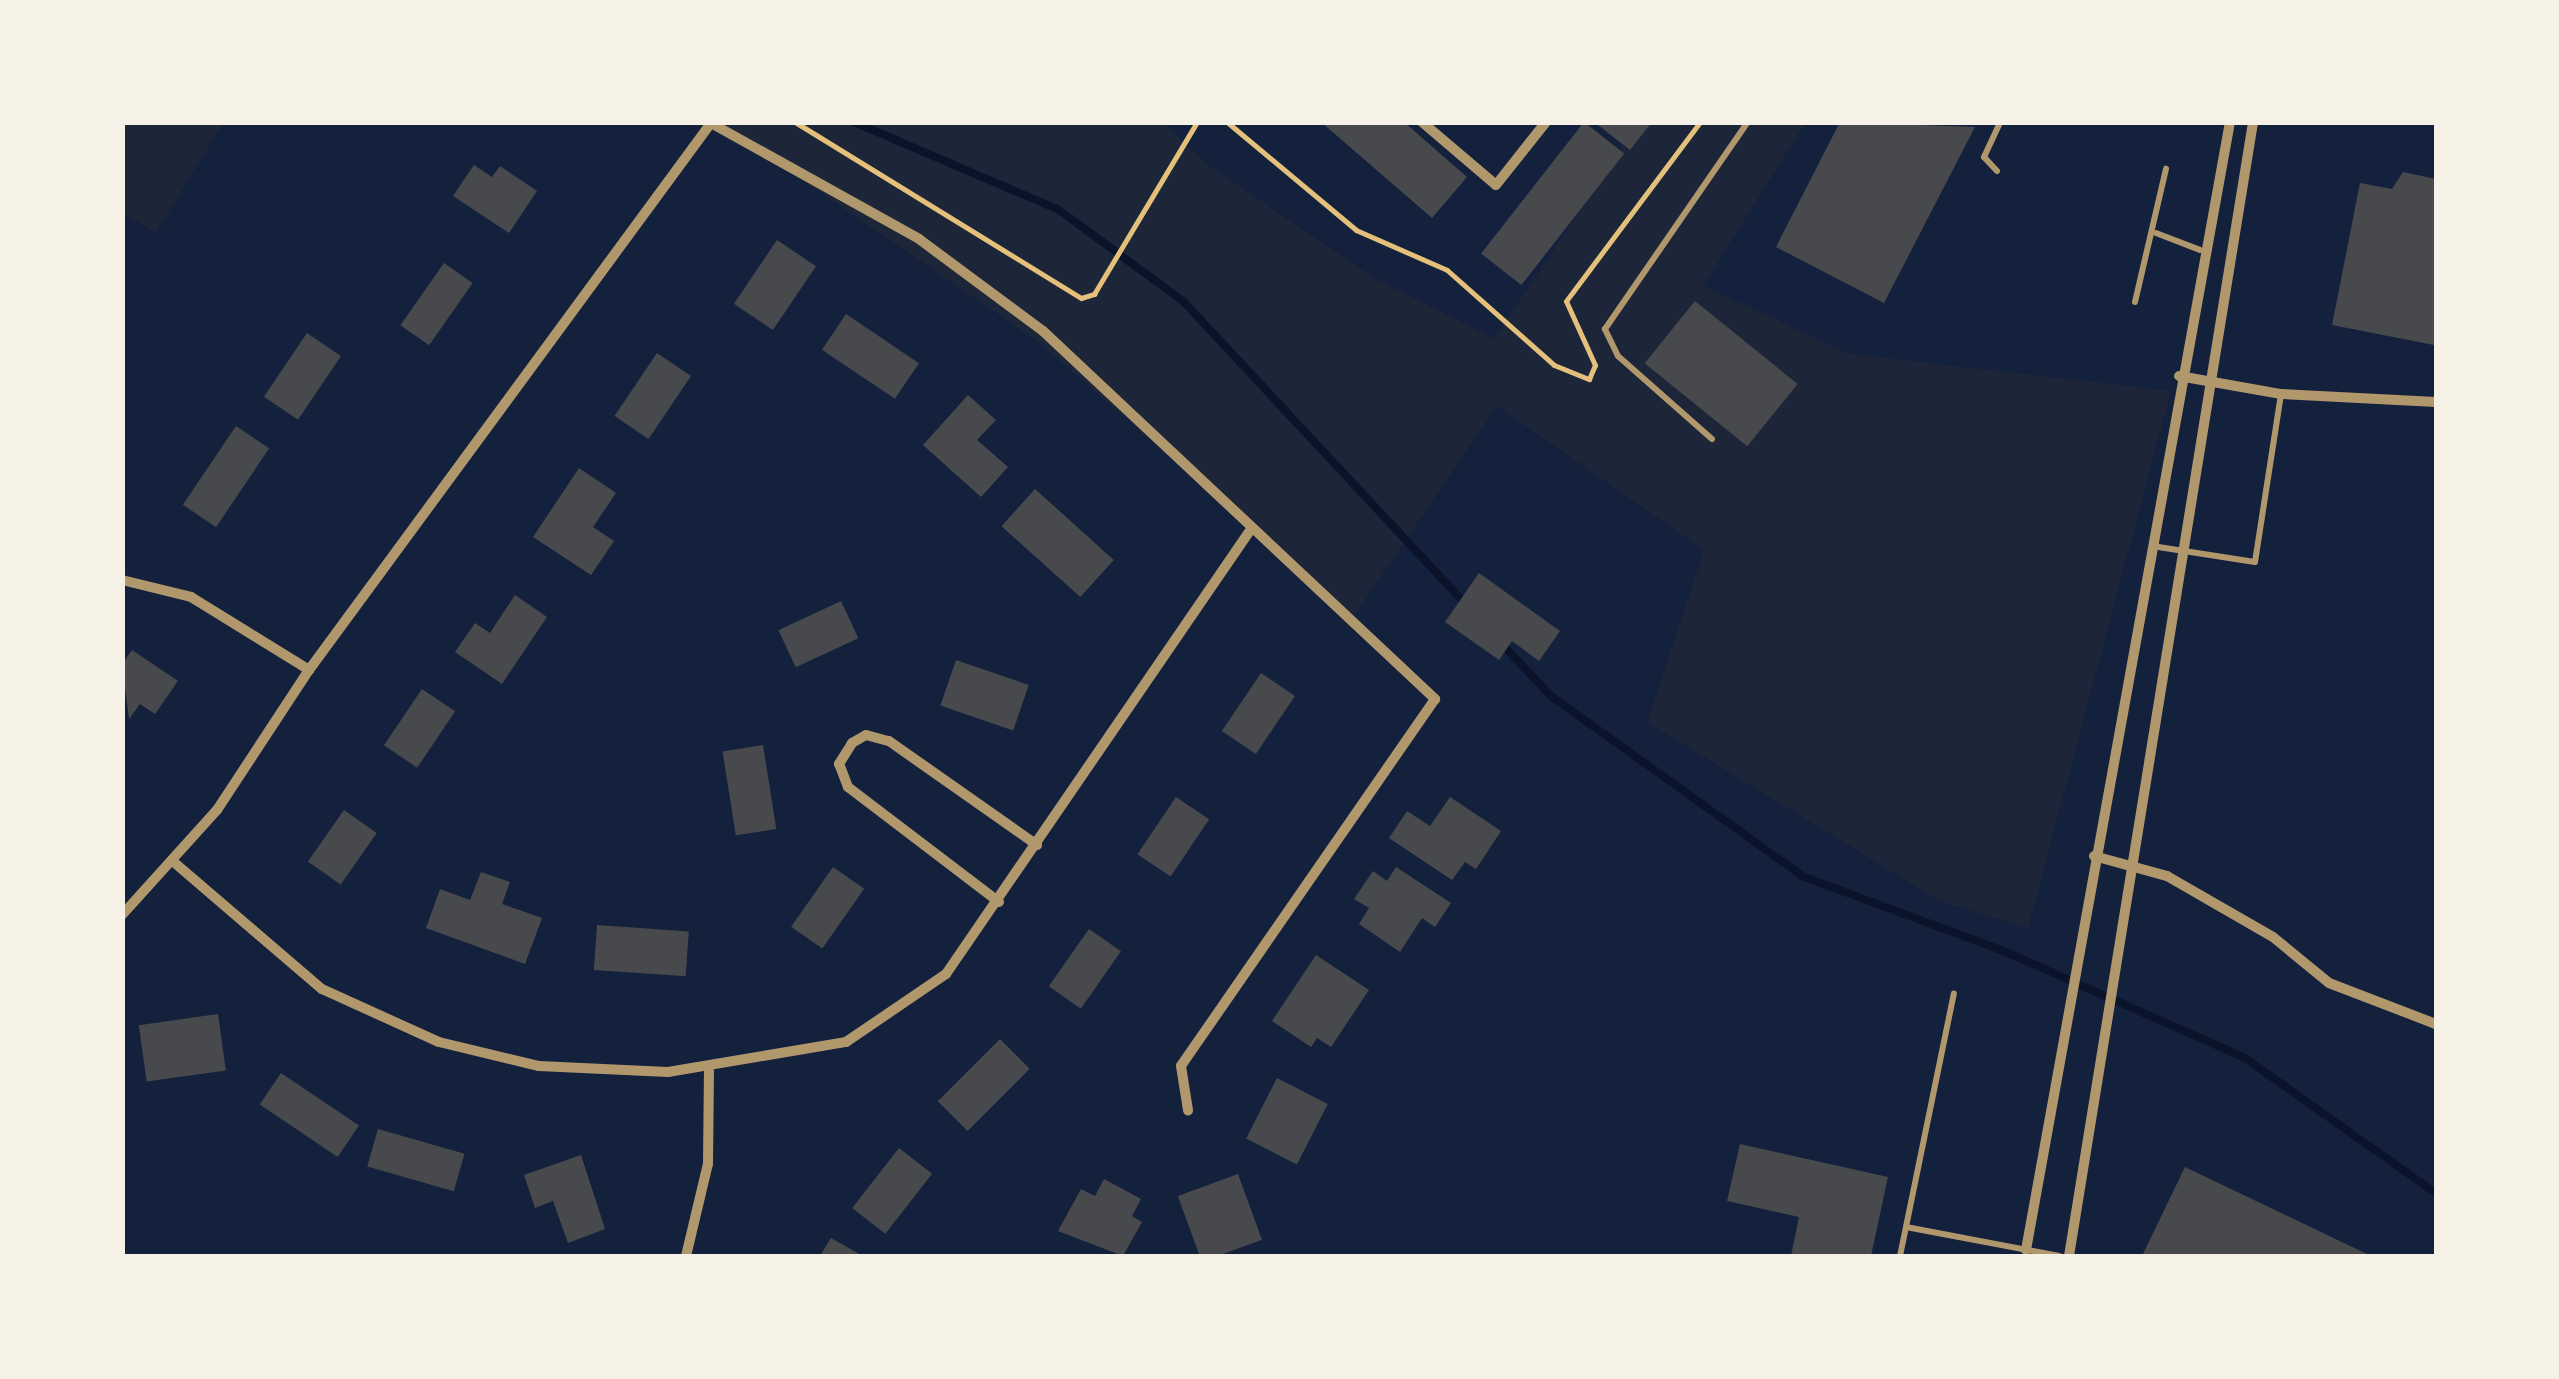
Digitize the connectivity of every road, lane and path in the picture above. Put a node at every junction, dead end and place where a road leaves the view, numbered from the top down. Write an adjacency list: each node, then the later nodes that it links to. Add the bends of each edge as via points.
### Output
1 (795, 122): 2 (path, via 1081,298 1094,294)
2 (1197, 122)
3 (1227, 122): 6 (path, via 1356,230 1447,270 1554,365 1590,378 1595,365 1566,301)
4 (1422, 122): 5 (street, via 1496,184)
5 (1546, 122)
6 (1700, 122)
7 (1748, 122): 21 (lane, via 1604,329 1618,356)
8 (2000, 122): 13 (lane, via 1984,157)
9 (2230, 122): 15 (street)
10 (2252, 122): 18 (street)
11 (710, 123): 22 (street, via 919,239 1043,331); 26 (street)
12 (2166, 169): 14 (lane)
13 (1997, 171)
14 (2156, 233): 15 (lane); 16 (lane)
15 (2200, 250): 17 (street)
16 (2135, 302)
17 (2179, 376): 18 (street); 23 (street)
18 (2215, 382): 19 (street); 24 (street)
19 (2282, 394): 20 (street); 24 (lane, via 2254,562)
20 (2436, 402)
21 (1712, 438)
22 (1249, 532): 27 (street); 36 (street, via 1435,699 1181,1066)
23 (2150, 545): 24 (lane); 28 (street)
24 (2186, 552): 30 (street)
25 (122, 580): 26 (street, via 190,598)
26 (309, 670): 29 (street)
27 (1037, 845): 31 (street); 31 (street, via 890,740 866,735 852,743 839,764 848,787)
28 (2094, 856): 30 (street); 38 (street)
29 (176, 864): 32 (street); 35 (street, via 322,989 439,1042 539,1066)
30 (2135, 865): 34 (street, via 2273,937 2328,983); 42 (street)
31 (999, 902): 35 (street, via 946,974 903,1009 846,1042)
32 (122, 915)
33 (1954, 993): 37 (lane)
34 (2436, 1024)
35 (710, 1071): 39 (street, via 708,1164)
36 (1188, 1110)
37 (1906, 1227): 38 (lane); 40 (lane)
38 (2026, 1250): 41 (lane)
39 (686, 1256)
40 (1900, 1256)
41 (2060, 1256)
42 (2068, 1256)

